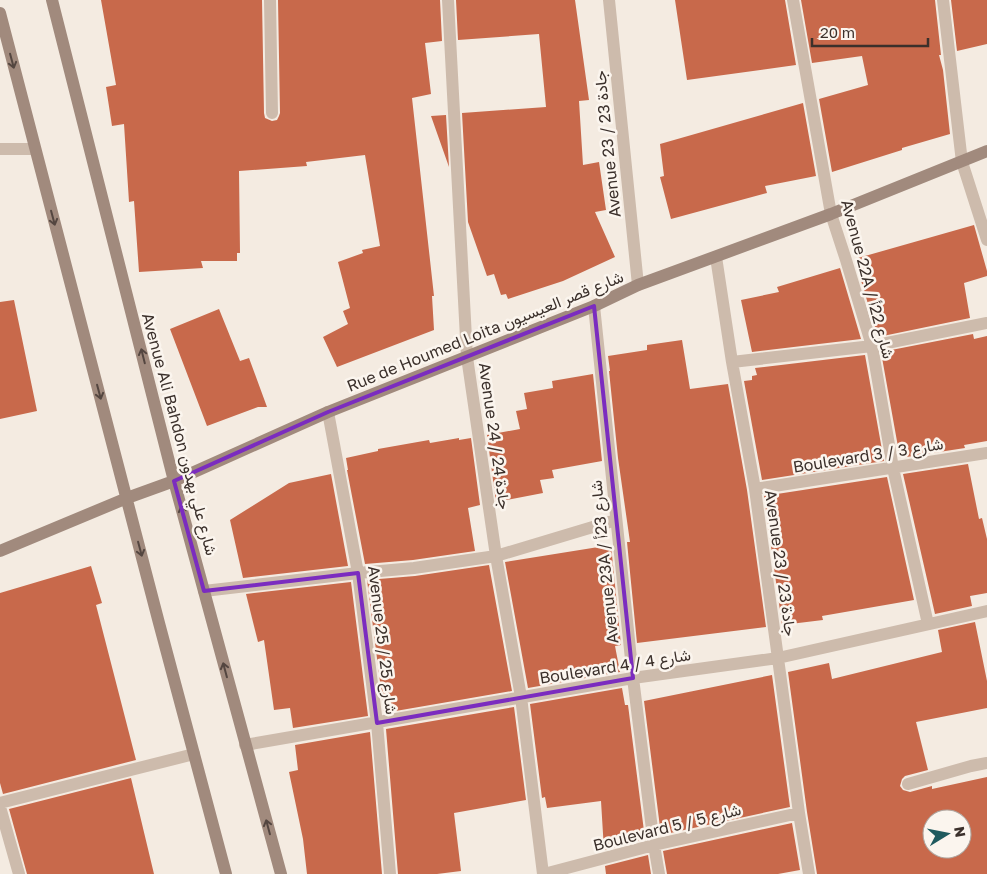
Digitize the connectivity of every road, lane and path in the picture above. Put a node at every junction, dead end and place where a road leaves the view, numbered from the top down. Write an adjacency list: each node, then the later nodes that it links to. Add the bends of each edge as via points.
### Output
1 (52, 0): 25 (main road, Avenue Ali Bahdon شارع علي بهدون, one-way to 1)
2 (270, 0): 8 (street)
3 (448, 0): 20 (street, Avenue 24 / جادة 24)
4 (609, 0): 16 (street, Avenue 23 / جادة 23)
5 (793, 0): 13 (street, Avenue 22A / شارع 22أ)
6 (943, 0): 12 (street)
7 (0, 13): 10 (main road, one-way to 10)
8 (272, 113)
9 (0, 149): 10 (street)
10 (35, 149): 27 (main road, one-way to 27)
11 (987, 151): 12 (main road, Rue de Houmed Loita شارع قصر العيسيون)
12 (962, 162): 13 (main road, Rue de Houmed Loita شارع قصر العيسيون); 14 (street)
13 (831, 214): 15 (main road, Rue de Houmed Loita شارع قصر العيسيون); 19 (street, Avenue 22A / شارع 22أ)
14 (987, 240)
15 (716, 257): 16 (main road, Rue de Houmed Loita شارع قصر العيسيون); 21 (street, Avenue 23 / جادة 23)
16 (638, 286): 17 (main road, Rue de Houmed Loita شارع قصر العيسيون)
17 (594, 306): 20 (main road, Rue de Houmed Loita شارع قصر العيسيون); 28 (street, Avenue 23A / شارع 23أ)
18 (987, 323): 19 (street)
19 (872, 346): 21 (street); 24 (street, Avenue 22A / شارع 22أ)
20 (467, 357): 22 (main road, Rue de Houmed Loita شارع قصر العيسيون); 30 (street, Avenue 24 / جادة 24)
21 (732, 362): 26 (street, Avenue 23 / جادة 23)
22 (328, 412): 25 (main road, Rue de Houmed Loita شارع قصر العيسيون); 31 (street, Avenue 25 / شارع 25)
23 (987, 453): 24 (street, Boulevard 3 / شارع 3)
24 (893, 468): 26 (street, Boulevard 3 / شارع 3); 34 (street, Avenue 22A / شارع 22أ)
25 (174, 481): 27 (main road, Rue de Houmed Loita شارع قصر العيسيون); 32 (main road, Avenue Ali Bahdon شارع علي بهدون, one-way to 25)
26 (755, 489): 35 (street, Avenue 23 / جادة 23)
27 (127, 498): 29 (main road, Rue de Houmed Loita شارع قصر العيسيون); 40 (main road, one-way to 40)
28 (616, 520): 30 (street); 36 (street, Avenue 23A / شارع 23أ)
29 (0, 551)
30 (496, 556): 31 (street); 37 (street, Avenue 24 / جادة 24)
31 (358, 573): 32 (street); 38 (street, Avenue 25 / شارع 25)
32 (204, 591): 39 (main road, Avenue Ali Bahdon شارع علي بهدون, one-way to 32)
33 (987, 611): 34 (street, Boulevard 4 / شارع 4)
34 (928, 624): 35 (street, Boulevard 4 / شارع 4)
35 (778, 658): 36 (street, Boulevard 4 / شارع 4); 45 (street, Avenue 23 / جادة 23)
36 (633, 678): 37 (street, Boulevard 4 / شارع 4); 46 (street, Avenue 23A / شارع 23أ)
37 (521, 697): 38 (street, Boulevard 4 / شارع 4); 51 (street, Avenue 24 / جادة 24)
38 (377, 723): 39 (street, Boulevard 4 / شارع 4); 50 (street, Avenue 25 / شارع 25)
39 (246, 745): 49 (main road, Avenue Ali Bahdon شارع علي بهدون, one-way to 39)
40 (194, 754): 43 (street); 48 (main road)
41 (987, 764): 42 (street)
42 (908, 784)
43 (0, 803)
44 (0, 807): 47 (street)
45 (799, 812): 46 (street, Boulevard 5 / شارع 5); 53 (street, Avenue 23 / جادة 23)
46 (654, 845): 51 (street, Boulevard 5 / شارع 5); 52 (street, Avenue 23A / شارع 23أ)
47 (19, 874)
48 (226, 874)
49 (281, 874)
50 (390, 874)
51 (544, 874)
52 (659, 874)
53 (809, 874)

